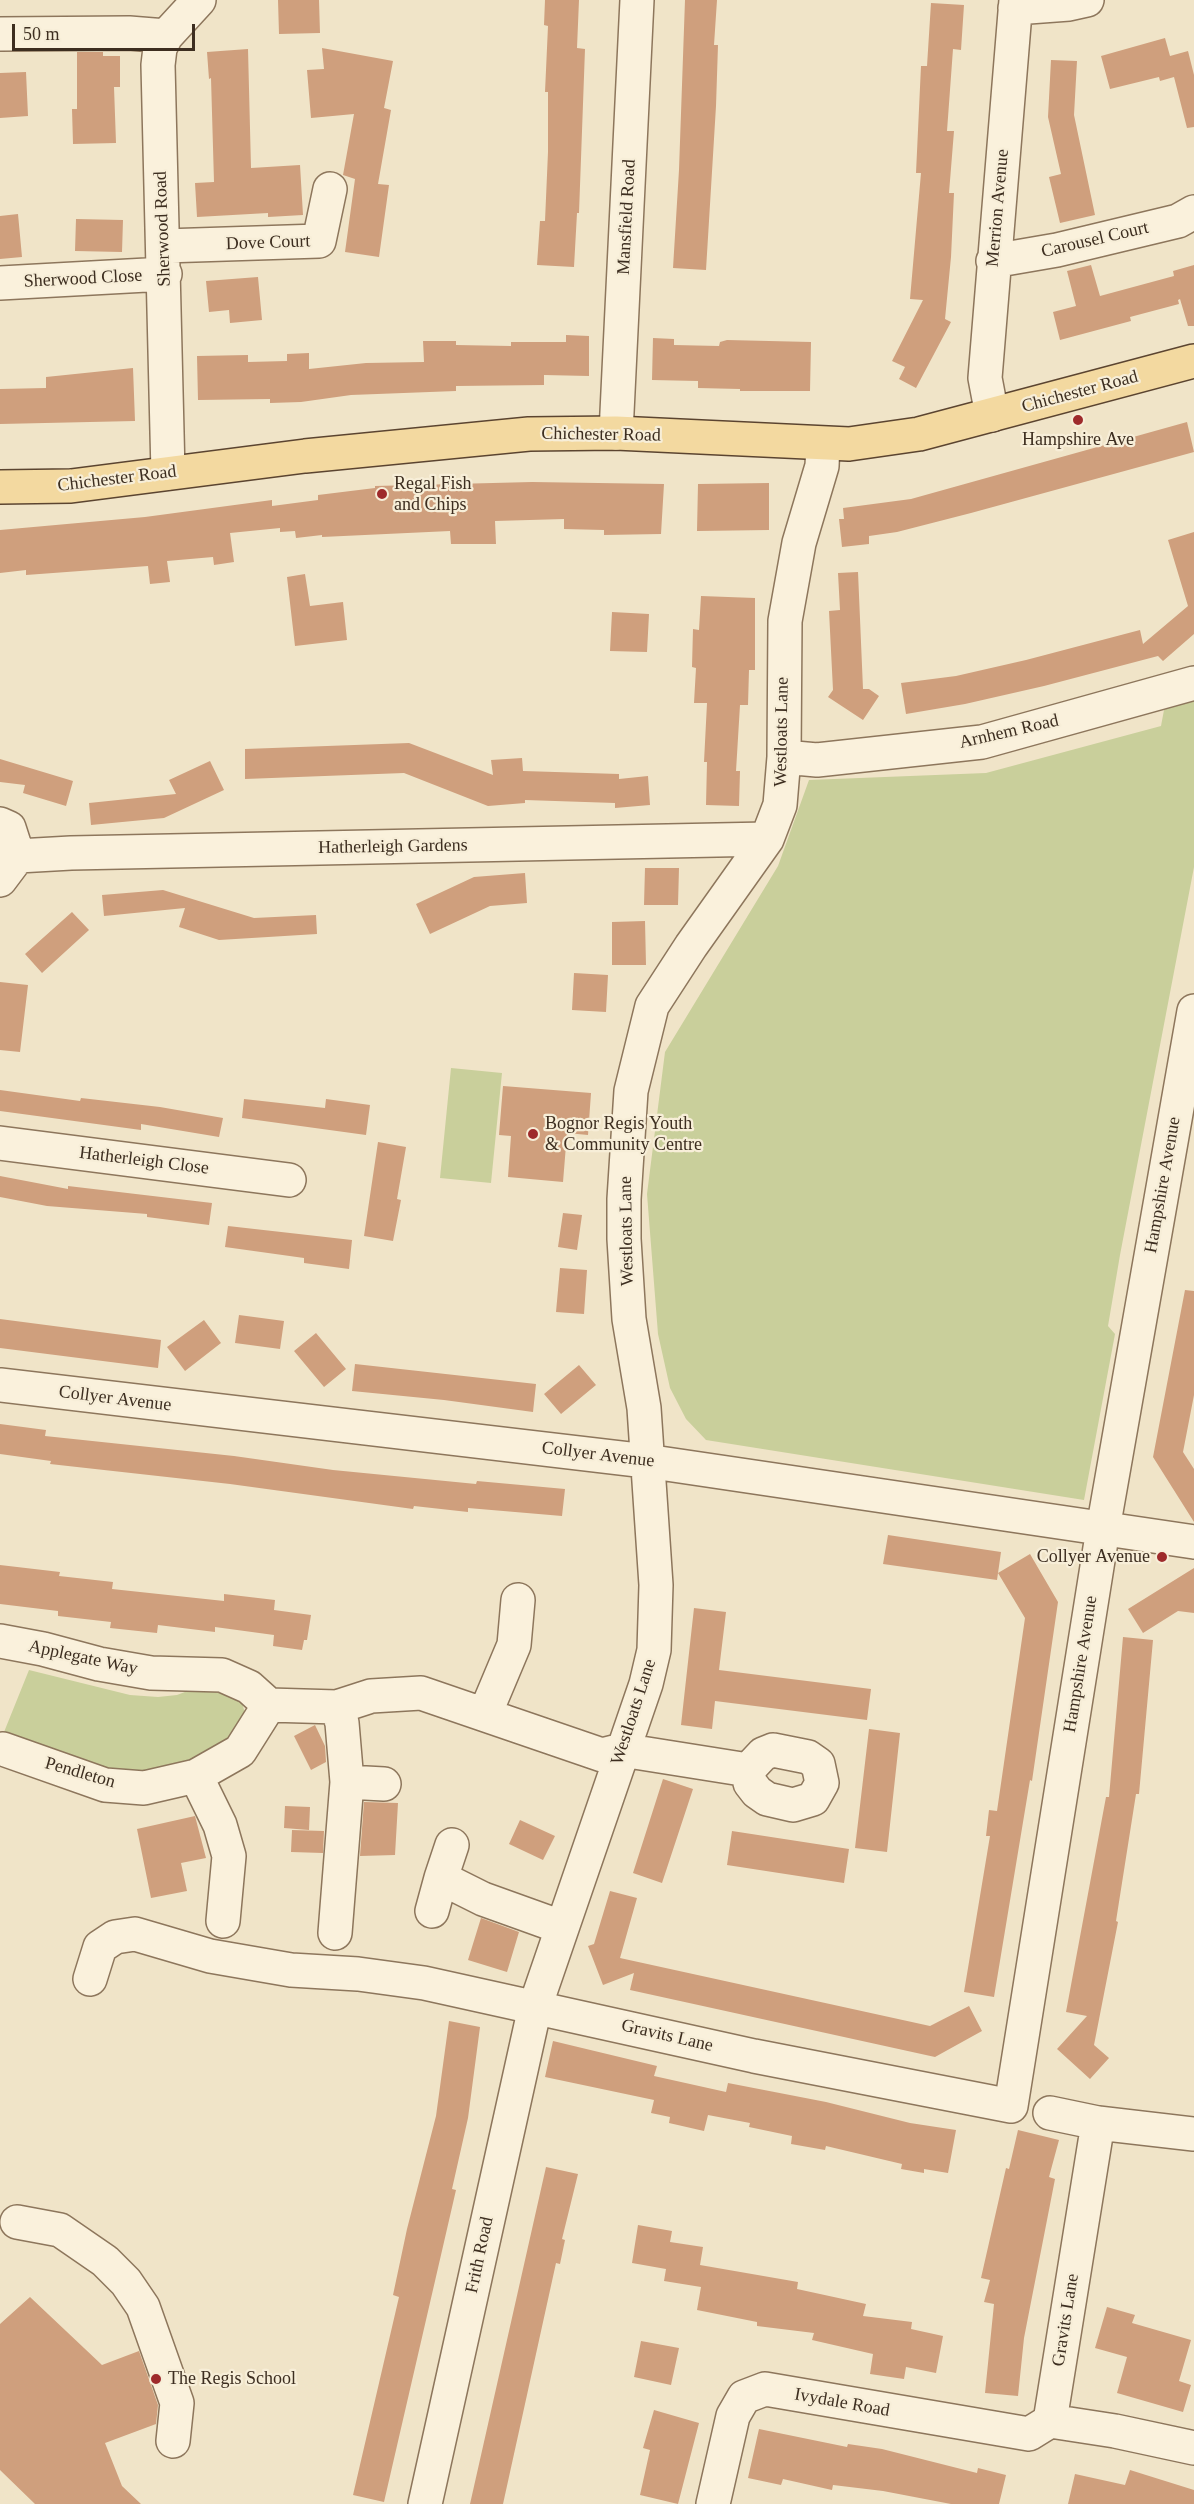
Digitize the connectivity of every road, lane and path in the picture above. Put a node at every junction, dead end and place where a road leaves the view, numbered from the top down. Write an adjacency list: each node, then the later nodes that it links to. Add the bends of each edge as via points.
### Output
1 (199, 0): 6 (street, Sherwood Road)
2 (637, 0): 14 (street, Mansfield Road)
3 (1087, 0): 4 (street)
4 (1016, 4): 10 (street, Merrion Avenue)
5 (0, 34): 6 (street)
6 (166, 36): 9 (street, Sherwood Road, via 158,64)
7 (330, 189): 9 (street, Dove Court, via 319,241)
8 (1194, 212): 10 (street, Carousel Court, via 1178,221)
9 (165, 260): 11 (street, Sherwood Close); 16 (street, Sherwood Road)
10 (993, 261): 13 (street, Merrion Avenue, via 985,378)
11 (0, 283)
12 (1192, 366): 13 (main road, Chichester Road)
13 (992, 415): 15 (main road, Chichester Road, via 919,434)
14 (616, 433): 15 (main road, Chichester Road); 16 (main road, Chichester Road, via 440,441)
15 (822, 444): 19 (street, Westloats Lane, via 822,466 799,543 787,610 783,656)
16 (168, 473): 17 (main road, Chichester Road, via 71,486)
17 (0, 487)
18 (1194, 683): 19 (street, Arnhem Road, via 982,742 817,760)
19 (784, 757): 21 (street, Westloats Lane, via 780,805)
20 (0, 824): 22 (street, Hatherleigh Gardens, via 9,828)
21 (767, 839): 22 (street, Hatherleigh Gardens, via 70,853); 28 (street, Westloats Lane, via 652,1006 631,1091 624,1239 629,1319 644,1408)
22 (9, 868)
23 (1194, 1011): 24 (street, Hampshire Avenue)
24 (1183, 1136): 29 (street, Hampshire Avenue)
25 (0, 1143): 26 (street, Hatherleigh Close)
26 (289, 1180)
27 (0, 1385): 28 (street, Collyer Avenue)
28 (646, 1461): 29 (street, Collyer Avenue); 37 (street, Westloats Lane, via 656,1585 654,1650)
29 (1103, 1528): 30 (street, Collyer Avenue); 50 (street, Hampshire Avenue)
30 (1194, 1542)
31 (518, 1600): 35 (street, via 514,1645)
32 (0, 1641): 33 (street, Applegate Way, via 151,1673 222,1675 249,1687)
33 (269, 1705): 34 (street); 39 (street, Pendleton, via 240,1751)
34 (337, 1707): 35 (street, via 371,1696 421,1693); 40 (street)
35 (485, 1714): 37 (street, via 602,1755)
36 (3, 1749): 39 (street, Pendleton, via 105,1785 144,1788)
37 (622, 1750): 38 (street); 46 (street, Westloats Lane)
38 (748, 1770)
39 (196, 1776): 45 (street, via 220,1825 229,1856)
40 (347, 1782): 41 (street); 47 (street)
41 (384, 1784)
42 (452, 1845): 43 (street)
43 (441, 1878): 44 (street); 46 (street, via 483,1899)
44 (432, 1911)
45 (223, 1921)
46 (561, 1927): 49 (street, Westloats Lane)
47 (336, 1932)
48 (90, 1979): 49 (street, Gravits Lane, via 100,1947 115,1937 135,1934 221,1958 291,1970 402,1979)
49 (535, 2007): 50 (street, Gravits Lane, via 754,2056); 58 (street, Frith Road)
50 (1011, 2106)
51 (1050, 2113): 52 (street)
52 (1098, 2123): 53 (street); 55 (street, Gravits Lane)
53 (1194, 2134)
54 (17, 2222): 56 (street, via 60,2230 105,2261 126,2282 142,2307 177,2403)
55 (1050, 2421): 57 (street); 59 (street, Ivydale Road, via 1029,2434 765,2389 744,2397 733,2416)
56 (173, 2442)
57 (1194, 2448)
58 (425, 2504)
59 (713, 2504)

